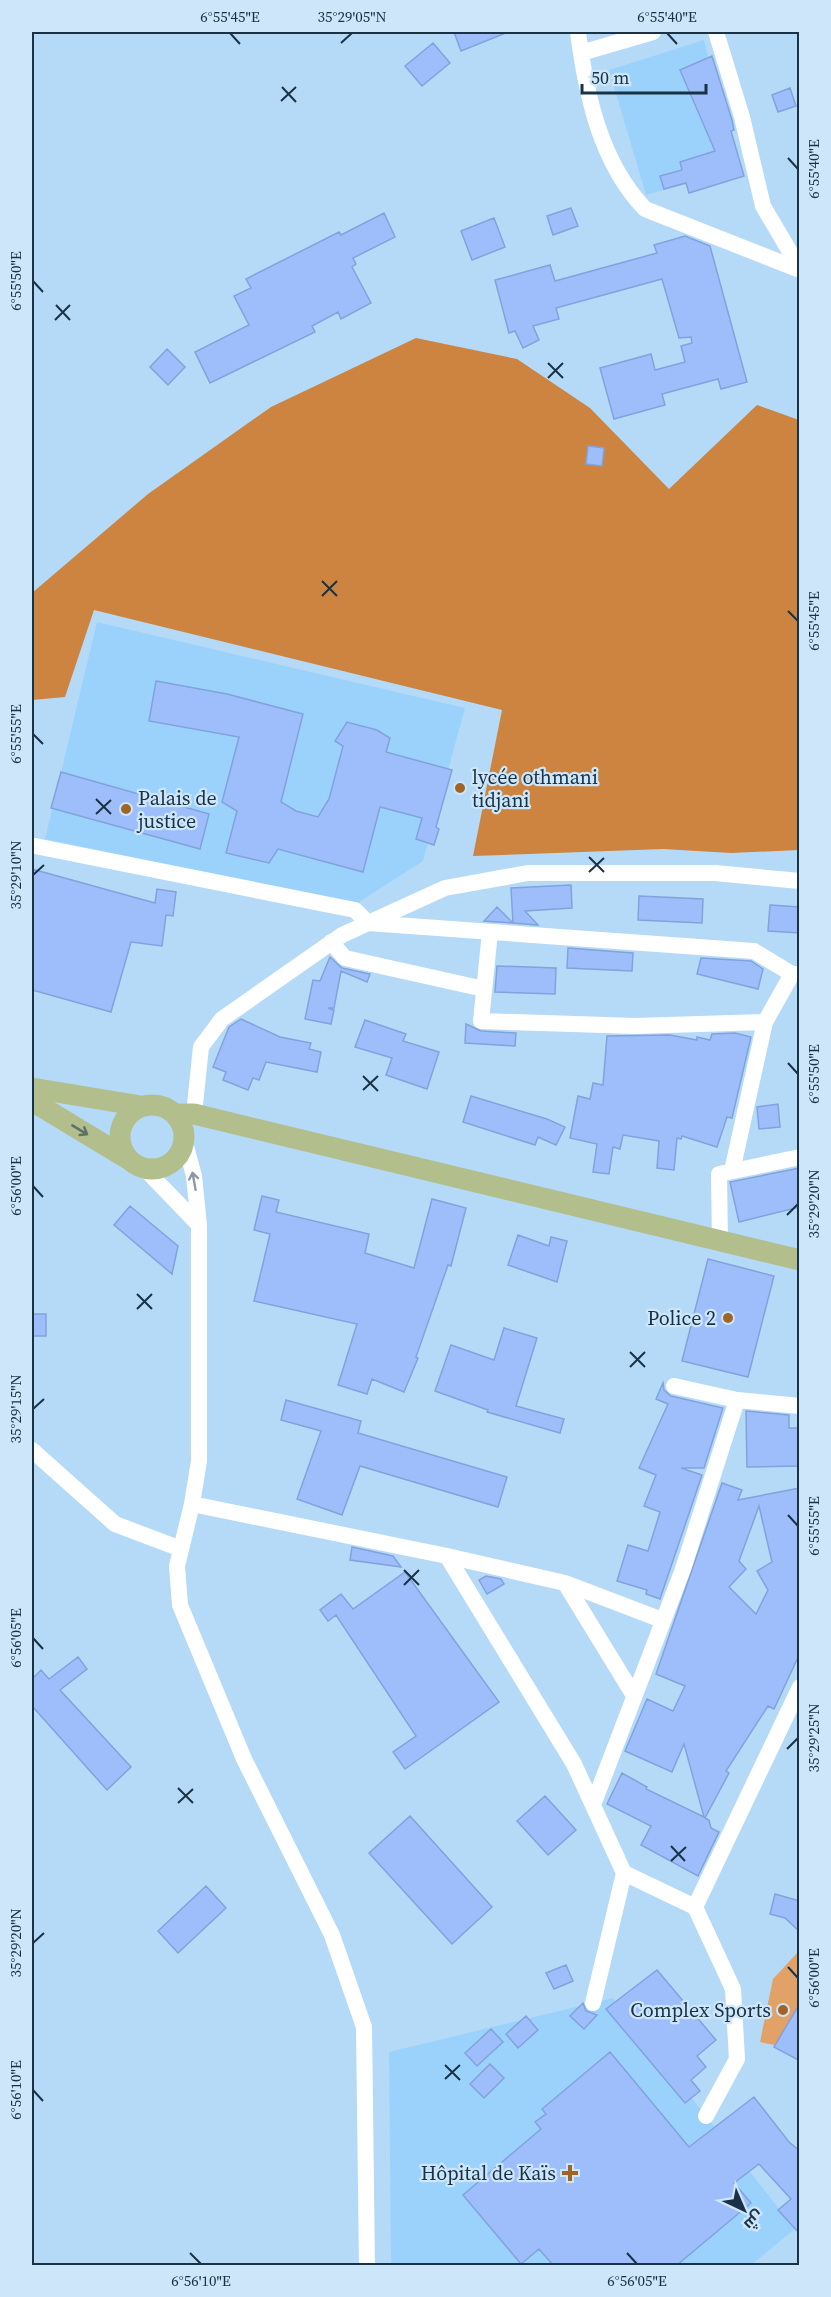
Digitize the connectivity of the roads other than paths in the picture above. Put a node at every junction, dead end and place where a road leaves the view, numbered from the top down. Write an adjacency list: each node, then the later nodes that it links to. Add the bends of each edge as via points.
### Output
1 (578, 32): 4 (street)
2 (654, 32): 4 (street)
3 (716, 32): 5 (street, via 763,206)
4 (581, 52): 5 (street, via 598,134 627,190 645,209)
5 (800, 269)
6 (35, 846): 8 (street, via 355,910)
7 (800, 881): 8 (street, via 715,873 528,873 445,888)
8 (368, 923): 9 (street); 10 (street)
9 (490, 932): 11 (street, via 754,951); 12 (street)
10 (331, 942): 12 (street, via 345,958); 17 (street, via 222,1019 201,1047)
11 (796, 974): 13 (street)
12 (484, 989): 13 (street, via 481,1021 635,1026)
13 (765, 1022): 21 (street)
14 (32, 1088): 16 (main road)
15 (32, 1101): 20 (main road, one-way to 20)
16 (141, 1106): 17 (main road, via 159,1105); 20 (main road, via 126,1117 120,1143)
17 (184, 1114): 18 (main road, via 180,1121); 23 (main road)
18 (184, 1139): 20 (main road, via 171,1163 153,1169); 22 (street, one-way to 18, via 194,1176)
19 (800, 1157): 21 (street)
20 (136, 1163): 22 (street)
21 (732, 1171): 23 (street, via 719,1174)
22 (199, 1225): 31 (street, via 199,1461)
23 (720, 1243): 25 (main road)
24 (800, 1250): 25 (street)
25 (777, 1255): 26 (main road)
26 (800, 1260)
27 (674, 1386): 28 (street)
28 (737, 1400): 29 (street); 35 (street, via 683,1569)
29 (800, 1406)
30 (32, 1450): 32 (street, via 115,1524)
31 (192, 1504): 32 (street); 33 (street)
32 (181, 1549): 44 (street, via 177,1566 180,1605 244,1759 332,1935 364,2027)
33 (447, 1556): 34 (street); 39 (street, via 574,1764)
34 (565, 1583): 35 (street); 37 (street)
35 (662, 1620): 37 (street)
36 (800, 1687): 38 (street)
37 (633, 1694): 39 (street)
38 (792, 1721): 41 (street)
39 (593, 1805): 40 (street)
40 (624, 1873): 41 (street); 42 (street)
41 (695, 1907): 43 (street, via 733,1989 737,2059)
42 (593, 2003)
43 (706, 2116)
44 (368, 2265)

